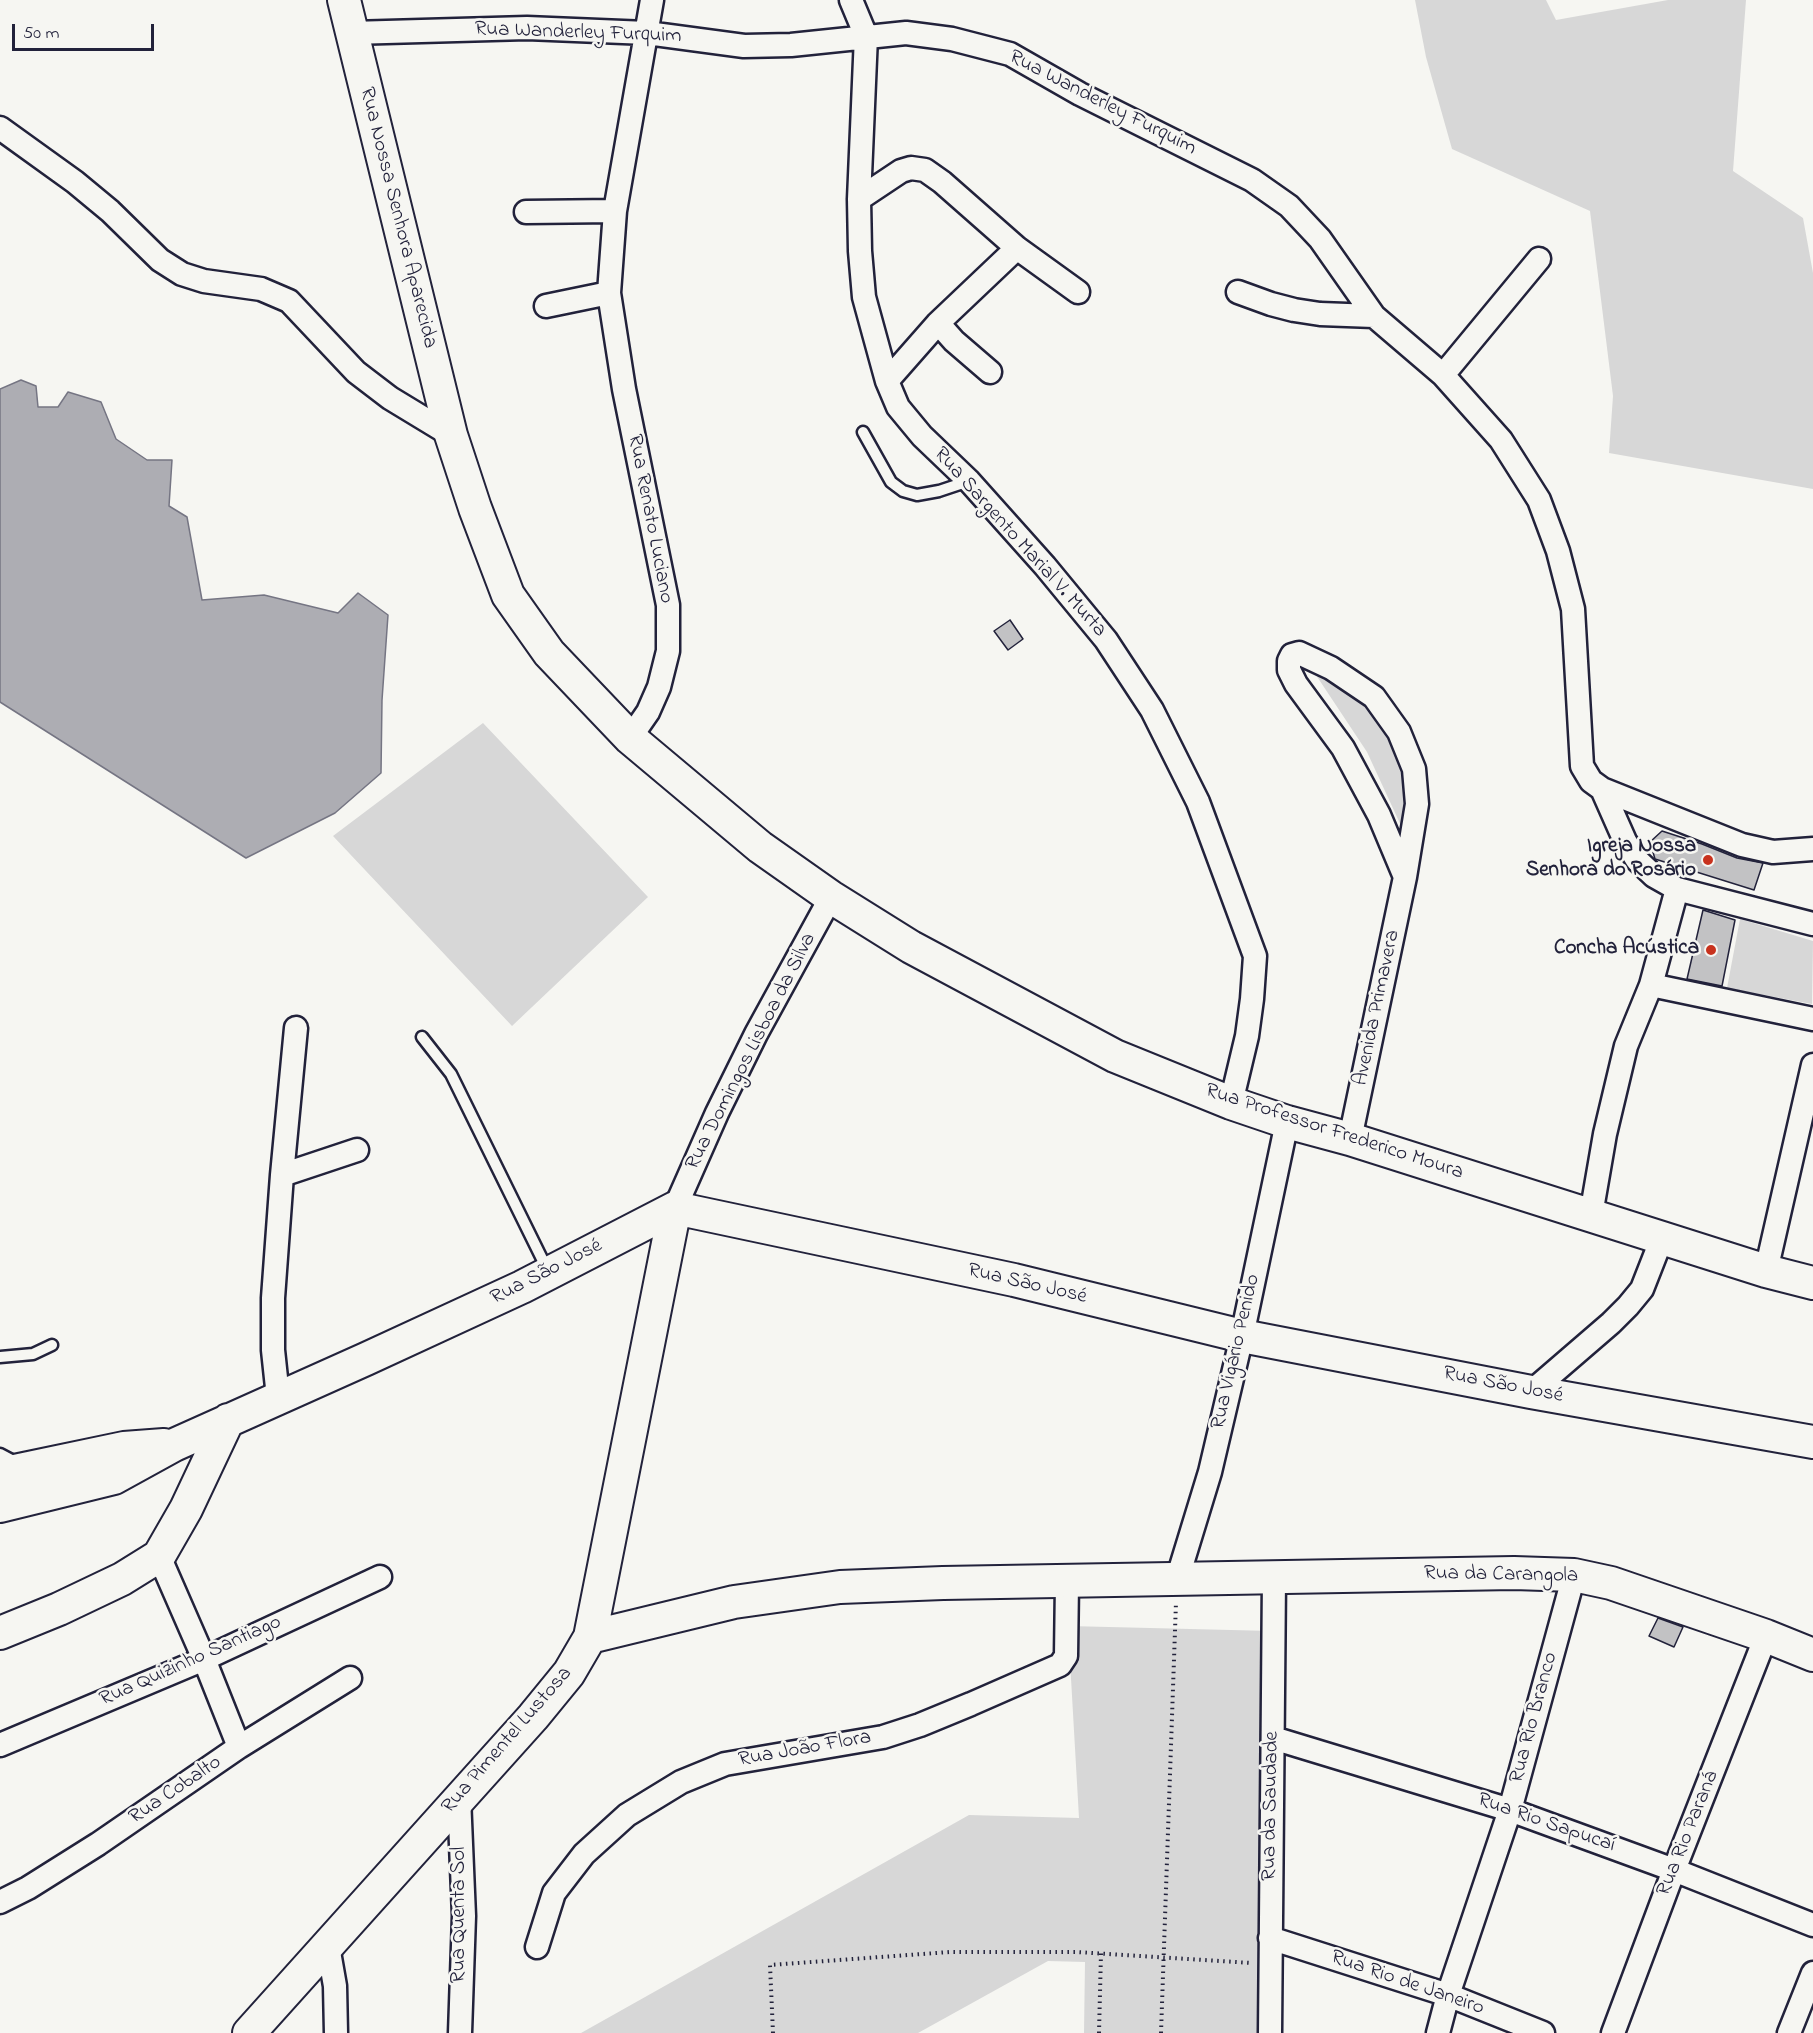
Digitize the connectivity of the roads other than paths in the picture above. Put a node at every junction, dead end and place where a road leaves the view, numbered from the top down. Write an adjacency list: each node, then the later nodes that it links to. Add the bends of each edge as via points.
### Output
1 (344, 0): 4 (main road, Rua Nossa Senhora Aparecida)
2 (652, 0): 5 (street, Rua Renato Luciano)
3 (852, 0): 6 (street)
4 (351, 33): 5 (street, Rua Wanderley Furquim, via 527,28); 23 (main road, Rua Nossa Senhora Aparecida)
5 (647, 33): 6 (street, Rua Wanderley Furquim, via 744,46); 9 (street, Rua Renato Luciano)
6 (866, 36): 8 (street, Rua Sargento Marial V. Murta); 17 (street, Rua Wanderley Furquim, via 906,33 952,39 1010,54 1089,99 1252,180 1289,206 1320,239)
7 (0, 128): 23 (street, via 75,182 160,260 182,274 261,289 289,301 356,372)
8 (859, 199): 11 (street, via 902,171 925,170); 21 (street, Rua Sargento Marial V. Murta, via 864,297)
9 (615, 210): 10 (street); 15 (street, Rua Renato Luciano)
10 (525, 212)
11 (1017, 248): 13 (street); 18 (street)
12 (1539, 260): 20 (street)
13 (1078, 292)
14 (1238, 292): 17 (street, via 1294,310)
15 (609, 293): 16 (street); 25 (street, Rua Renato Luciano, via 624,390 668,606 668,651 658,687 648,712)
16 (546, 306)
17 (1374, 316): 20 (street, Rua Wanderley Furquim)
18 (938, 323): 19 (street); 21 (street)
19 (990, 372)
20 (1443, 375): 26 (street, Rua Wanderley Furquim, via 1501,440 1539,500 1558,550 1573,609 1582,766 1591,781)
21 (887, 381): 24 (street, Rua Sargento Marial V. Murta, via 898,407)
22 (863, 432): 24 (lane, via 891,482 903,491 917,495)
23 (451, 435): 25 (main road, Rua Nossa Senhora Aparecida, via 508,595 549,653)
24 (969, 481): 37 (street, Rua Sargento Marial V. Murta, via 1106,640 1152,710 1198,802 1255,956 1247,1036)
25 (630, 738): 30 (main road, Rua Nossa Senhora Aparecida, via 760,847)
26 (1602, 789): 27 (street, via 1742,845 1773,852); 29 (street, via 1637,860)
27 (1813, 849)
28 (1406, 877): 28 (street, Avenida Primavera, via 1417,804 1414,769 1399,732 1374,697 1331,668 1299,653 1292,655 1289,670 1296,684 1343,748); 39 (street, Avenida Primavera)
29 (1677, 889): 31 (street); 32 (street)
30 (831, 897): 37 (main road, Rua Professor Frederico Moura, via 911,947 1115,1056); 42 (street, Rua Domingos Lisboa da Silva, via 756,1034)
31 (1813, 924)
32 (1651, 985): 33 (street); 43 (street, via 1626,1046)
33 (1813, 1019)
34 (296, 1028): 41 (street)
35 (422, 1037): 46 (lane, via 451,1074)
36 (1813, 1065): 45 (street)
37 (1231, 1103): 38 (main road, Rua Professor Frederico Moura)
38 (1287, 1122): 39 (main road, Rua Professor Frederico Moura); 48 (street, Rua Vigário Penido)
39 (1350, 1139): 43 (main road, Rua Professor Frederico Moura)
40 (357, 1150): 41 (street)
41 (282, 1175): 52 (street, via 273,1298)
42 (675, 1208): 46 (main road, Rua São José); 48 (main road, Rua São José, via 1014,1280); 67 (main road, Rua Pimentel Lustosa)
43 (1591, 1215): 44 (main road, Rua Professor Frederico Moura)
44 (1662, 1238): 45 (main road, Rua Professor Frederico Moura); 51 (street, via 1642,1289 1628,1306)
45 (1766, 1271): 47 (main road, Rua Professor Frederico Moura)
46 (549, 1273): 52 (main road, Rua São José)
47 (1813, 1283)
48 (1242, 1336): 51 (main road, Rua São José); 63 (street, Rua Vigário Penido, via 1209,1472)
49 (52, 1345): 50 (lane, via 33,1354)
50 (0, 1357)
51 (1531, 1392): 54 (main road, Rua São José)
52 (278, 1397): 53 (main road, Rua São José)
53 (228, 1420): 55 (main road, Rua São José); 59 (main road)
54 (1813, 1442)
55 (174, 1445): 57 (main road, via 124,1448); 58 (main road, Rua São José, via 114,1478)
56 (0, 1454): 57 (lane)
57 (14, 1471)
58 (0, 1506)
59 (159, 1556): 65 (main road, via 122,1579); 69 (street)
60 (1574, 1575): 62 (main road, Rua da Carangola); 66 (main road, Rua da Carangola, via 1611,1583); 75 (street, Rua Rio Branco)
61 (380, 1577): 69 (street, Rua Quizinho Santiago)
62 (1274, 1578): 63 (main road, Rua da Carangola); 71 (street, Rua da Saudade)
63 (1177, 1580): 64 (main road)
64 (1067, 1582): 67 (main road, via 840,1587 734,1602); 81 (street, Rua João Flora, via 1066,1656 1060,1665 883,1737 725,1764 681,1782 627,1815 584,1854 554,1893)
65 (0, 1633)
66 (1766, 1636): 68 (main road, Rua da Carangola); 76 (street, Rua Rio Paraná)
67 (590, 1637): 74 (main road, Rua Pimentel Lustosa, via 569,1673)
68 (1813, 1655)
69 (204, 1659): 72 (street, Rua Quizinho Santiago); 73 (street)
70 (350, 1678): 73 (street, Rua Cobalto)
71 (1273, 1738): 75 (street, Rua Rio Sapucaí); 79 (street, Rua da Saudade)
72 (0, 1745)
73 (239, 1747): 77 (street, Rua Cobalto, via 98,1844)
74 (459, 1797): 80 (main road, Rua Pimentel Lustosa); 86 (street, Rua Quenta Sol, via 464,1916)
75 (1510, 1810): 76 (street, Rua Rio Sapucaí); 83 (street, Rua Rio Branco)
76 (1674, 1870): 78 (street, Rua Rio Sapucaí); 90 (street, Rua Rio Paraná)
77 (0, 1902)
78 (1813, 1925)
79 (1270, 1938): 83 (street, Rua Rio de Janeiro); 87 (street, Rua da Saudade)
80 (328, 1946): 84 (main road, Rua Pimentel Lustosa); 85 (street, via 335,1986)
81 (537, 1947)
82 (1813, 1973): 91 (street)
83 (1448, 1995): 88 (street, Rua Rio Branco); 89 (street, Rua Rio de Janeiro)
84 (249, 2033)
85 (336, 2033)
86 (460, 2033)
87 (1270, 2033)
88 (1438, 2033)
89 (1543, 2033)
90 (1613, 2033)
91 (1790, 2033)

